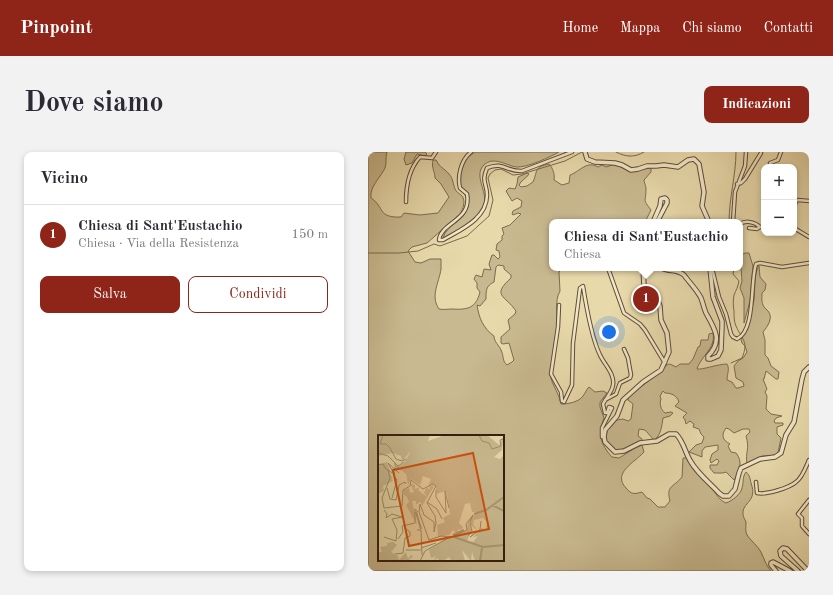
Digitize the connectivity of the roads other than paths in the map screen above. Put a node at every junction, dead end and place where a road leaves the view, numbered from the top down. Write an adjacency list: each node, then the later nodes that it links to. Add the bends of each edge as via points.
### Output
1 (436, 152): 11 (street, via 432,158 420,157 415,162 406,186)
2 (471, 152): 3 (street, via 466,156 458,177 460,188 467,194 465,211 442,232 440,240 466,228 486,205 484,176 487,168 495,165 522,171)
3 (572, 152)
4 (746, 152): 9 (street)
5 (781, 152): 8 (street, via 778,160)
6 (584, 153): 15 (street, via 592,162 615,163 631,170 664,164 678,167 694,159 699,164 704,192 702,206)
7 (761, 153): 9 (street, via 745,179)
8 (770, 163)
9 (737, 184): 16 (street)
10 (797, 200): 12 (street)
11 (406, 202)
12 (809, 202)
13 (654, 219): 14 (street, via 661,199 665,198 667,203)
14 (659, 219)
15 (708, 219)
16 (733, 219)
17 (743, 222): 18 (street, via 757,224 760,227)
18 (749, 228)
19 (797, 230): 20 (street)
20 (809, 237)
21 (809, 263): 26 (street, via 782,267 756,264 753,298 748,320 740,338 734,338 731,334)
22 (609, 271): 29 (street, via 624,313 645,330)
23 (643, 271): 29 (street, via 644,286 658,301 661,320 667,333 669,352)
24 (674, 271): 25 (street, via 684,275 700,298 713,325 716,346 708,356 708,359 711,359 718,356 721,350 722,321 713,297)
25 (710, 271)
26 (712, 271)
27 (559, 305): 31 (street, via 551,374 561,392 562,401 566,401 572,386 573,343 582,286 599,354 613,379 613,387)
28 (624, 349): 31 (street, via 628,358 630,378 620,383 616,394)
29 (665, 363): 32 (street, via 661,370 623,400 617,416 605,430)
30 (809, 367): 32 (street, via 804,372 794,422 786,435 781,453 741,468 736,489 729,496 719,493 691,462 676,434 669,434 657,441 640,443 617,453 605,442)
31 (605, 400): 32 (street, via 605,413 607,414 609,407 612,408 602,428)
32 (604, 437)
33 (809, 460): 34 (street, via 797,482 762,494 757,493)
34 (756, 482)
35 (809, 500): 36 (street, via 798,514 802,518 802,526)
36 (809, 534)
37 (776, 571): 38 (street, via 770,565 773,562)
38 (790, 571)
39 (798, 571): 40 (street, via 780,554 783,548)
40 (808, 571)

